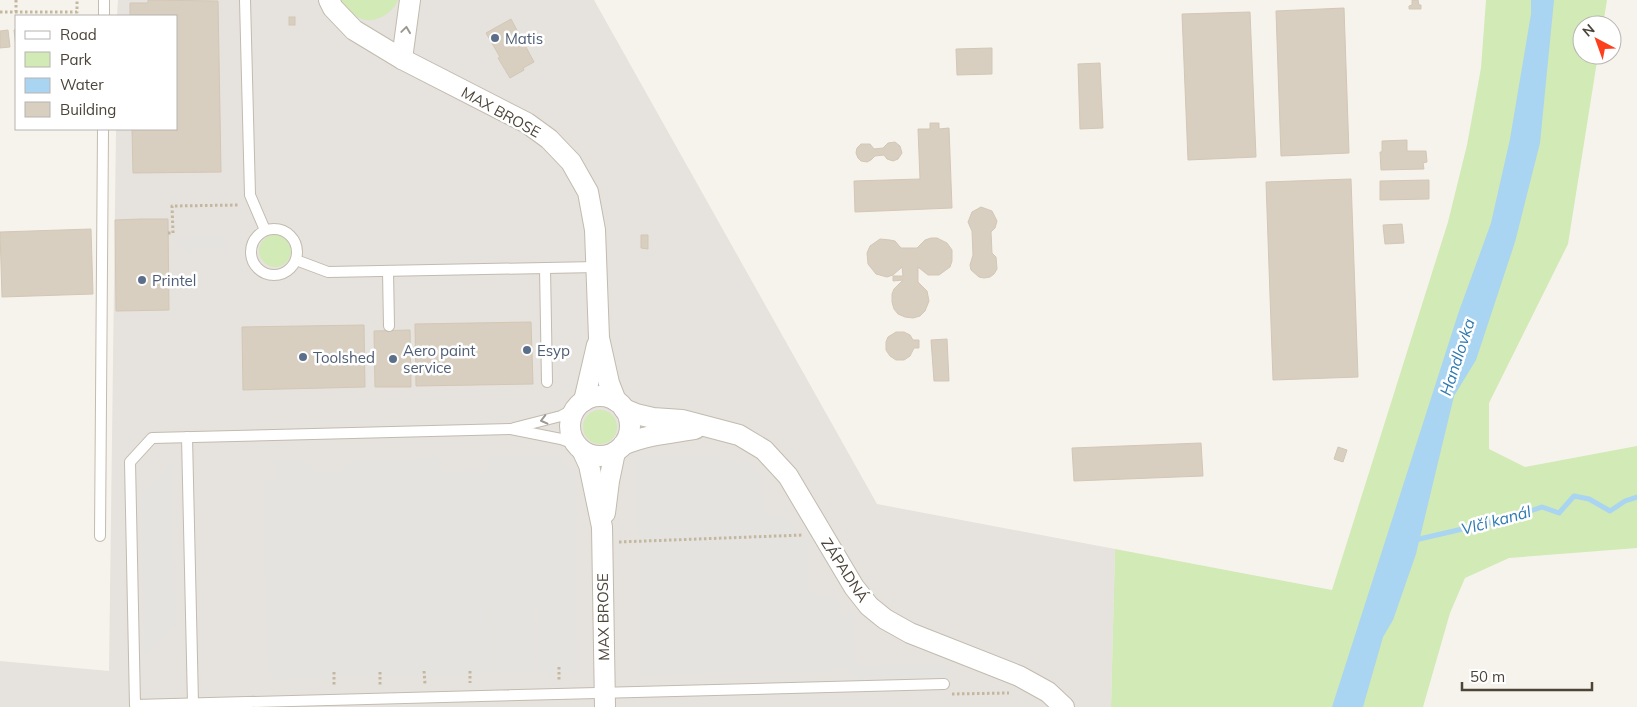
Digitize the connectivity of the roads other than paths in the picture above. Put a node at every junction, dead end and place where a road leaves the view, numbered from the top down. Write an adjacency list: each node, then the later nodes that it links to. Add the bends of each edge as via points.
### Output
1 (104, 0): 5 (lane)
2 (245, 0): 8 (lane, via 250,195)
3 (329, 0): 6 (street, MAX BROSE, via 354,30)
4 (410, 0): 6 (street, one-way to 4)
5 (104, 15)
6 (402, 59): 10 (street, MAX BROSE, via 527,123 549,139 571,162 588,192)
7 (103, 130): 24 (lane)
8 (265, 230): 9 (lane, via 281,229 290,235 298,249); 9 (lane, via 252,244 252,258 258,269 277,275 289,270)
9 (296, 260): 12 (lane, via 328,272)
10 (597, 267): 11 (lane); 14 (street, MAX BROSE)
11 (545, 268): 12 (lane); 15 (lane)
12 (388, 271): 13 (lane)
13 (389, 326)
14 (598, 338): 16 (street, MAX BROSE); 17 (street, MAX BROSE, via 609,383)
15 (547, 382)
16 (580, 404): 17 (street, via 600,396); 19 (lane, one-way to 19, via 561,416); 21 (street, MAX BROSE, via 571,418 570,429)
17 (620, 405): 18 (street, ZÁPADNÁ, via 636,414); 22 (street, MAX BROSE, via 629,424 628,435)
18 (709, 427): 22 (street, ZÁPADNÁ, via 653,435); 29 (street, ZÁPADNÁ, via 739,435 770,456 788,476 854,587 885,619 1019,676 1048,692)
19 (510, 429): 20 (lane); 21 (lane, via 561,439)
20 (187, 437): 27 (lane); 28 (lane, via 152,438 130,462)
21 (579, 448): 22 (street, via 599,456); 23 (street, MAX BROSE, via 589,465)
22 (619, 449): 23 (street, MAX BROSE, via 609,481)
23 (608, 535): 26 (street, MAX BROSE)
24 (100, 536)
25 (944, 684): 26 (lane)
26 (605, 700): 27 (lane)
27 (193, 703): 28 (lane)
28 (135, 706)
29 (1064, 707)

